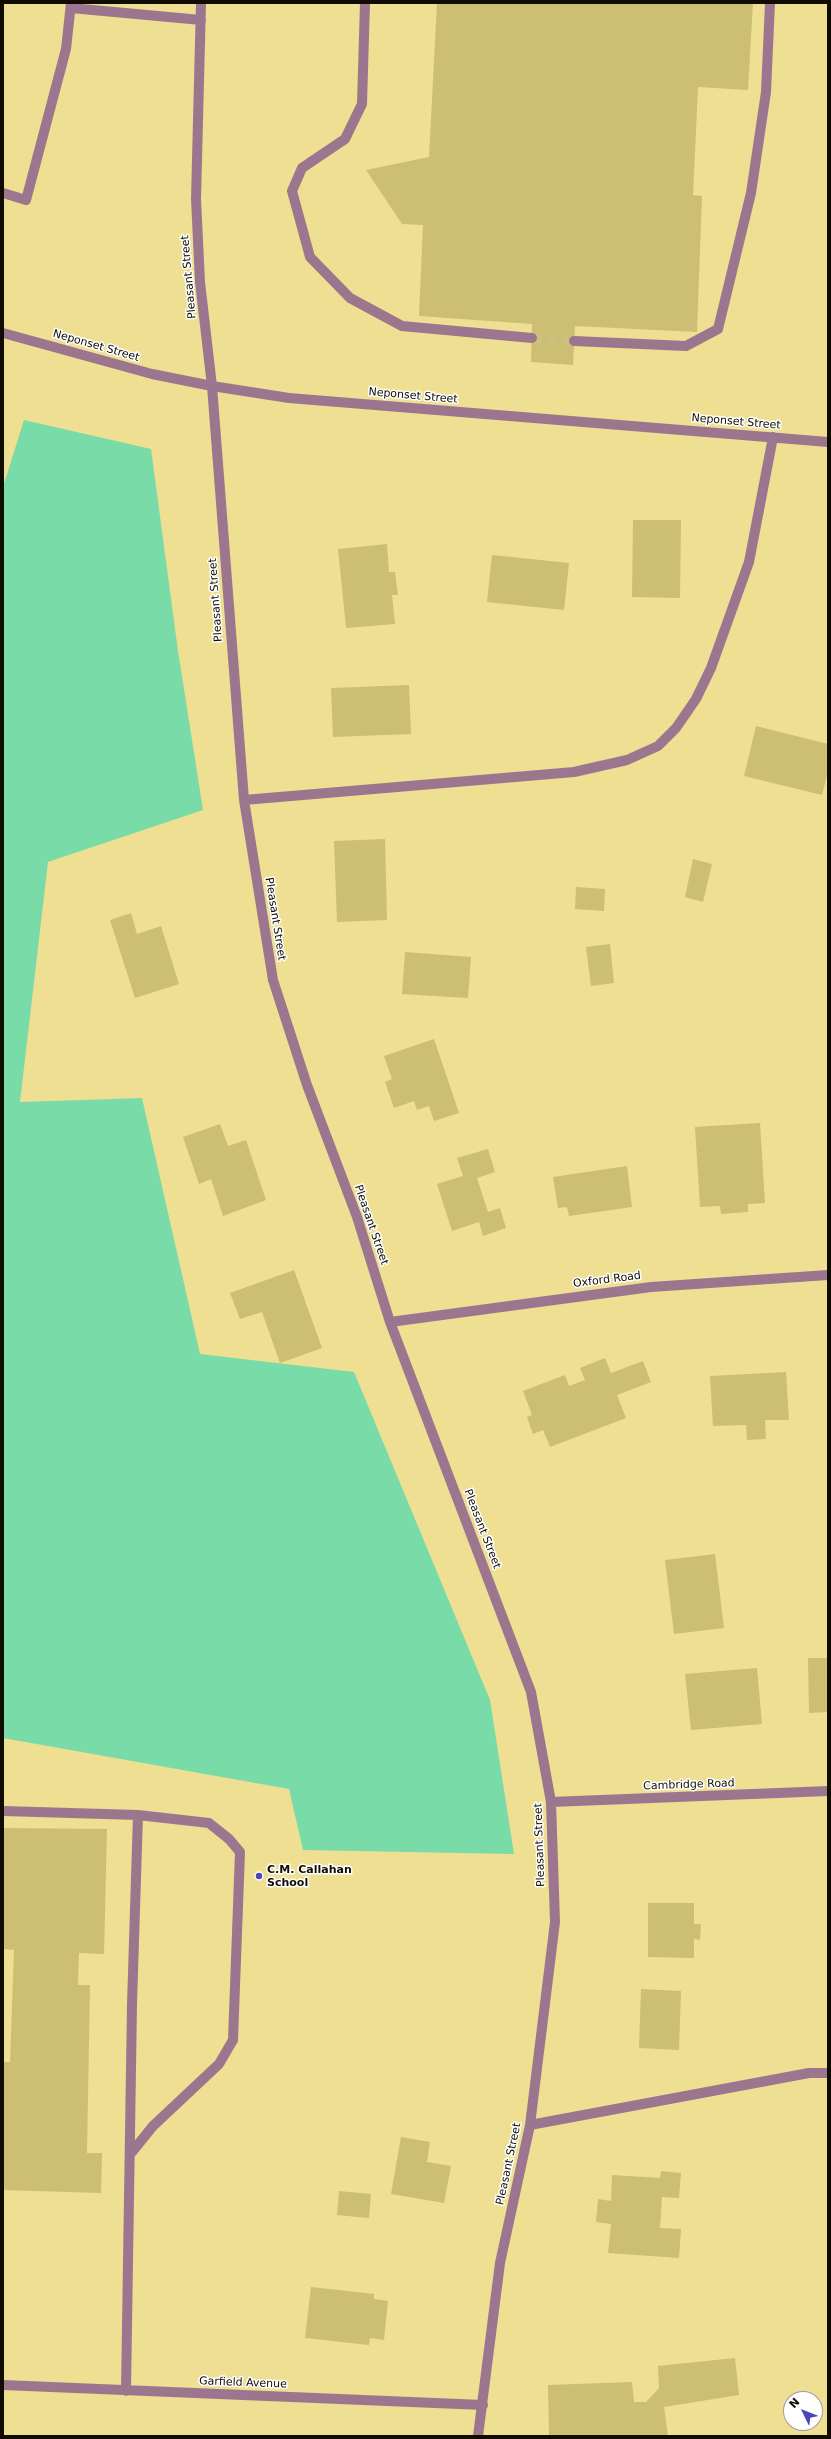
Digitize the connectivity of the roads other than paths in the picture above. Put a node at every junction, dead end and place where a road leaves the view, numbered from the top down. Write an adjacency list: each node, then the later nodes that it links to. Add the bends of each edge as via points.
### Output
1 (201, 3): 5 (street, Pleasant Street)
2 (365, 3): 8 (street, via 362,104 345,139 302,168 292,191 310,256 350,298 402,326)
3 (770, 3): 9 (street, via 766,92 751,193 718,329 686,346)
4 (71, 6): 5 (street); 6 (street, via 66,49 26,200)
5 (201, 20): 10 (street, Pleasant Street, via 196,199 200,282)
6 (3, 193)
7 (3, 332): 10 (street, Neponset Street, via 152,374)
8 (532, 338)
9 (574, 341)
10 (212, 386): 11 (street, Neponset Street, via 289,398); 13 (street, Pleasant Street)
11 (773, 437): 12 (street, Neponset Street); 13 (street, via 749,562 711,668 696,699 676,728 658,746 627,760 574,772)
12 (828, 442)
13 (244, 800): 15 (street, Pleasant Street, via 273,980 307,1085 357,1217)
14 (828, 1275): 15 (street, Oxford Road, via 651,1287)
15 (390, 1322): 17 (street, Pleasant Street, via 531,1692)
16 (828, 1791): 17 (street, Cambridge Road)
17 (551, 1802): 21 (street, Pleasant Street, via 555,1922)
18 (3, 1811): 19 (street)
19 (138, 1815): 22 (street, via 132,2004); 22 (street, via 209,1823 240,1852 233,2040 219,2064 153,2126)
20 (828, 2073): 21 (street, via 809,2073)
21 (530, 2125): 25 (street, Pleasant Street, via 500,2263)
22 (132, 2152): 24 (street)
23 (3, 2385): 24 (street, Garfield Avenue)
24 (126, 2391): 25 (street, Garfield Avenue)
25 (483, 2405): 26 (street, Pleasant Street)
26 (478, 2436)

